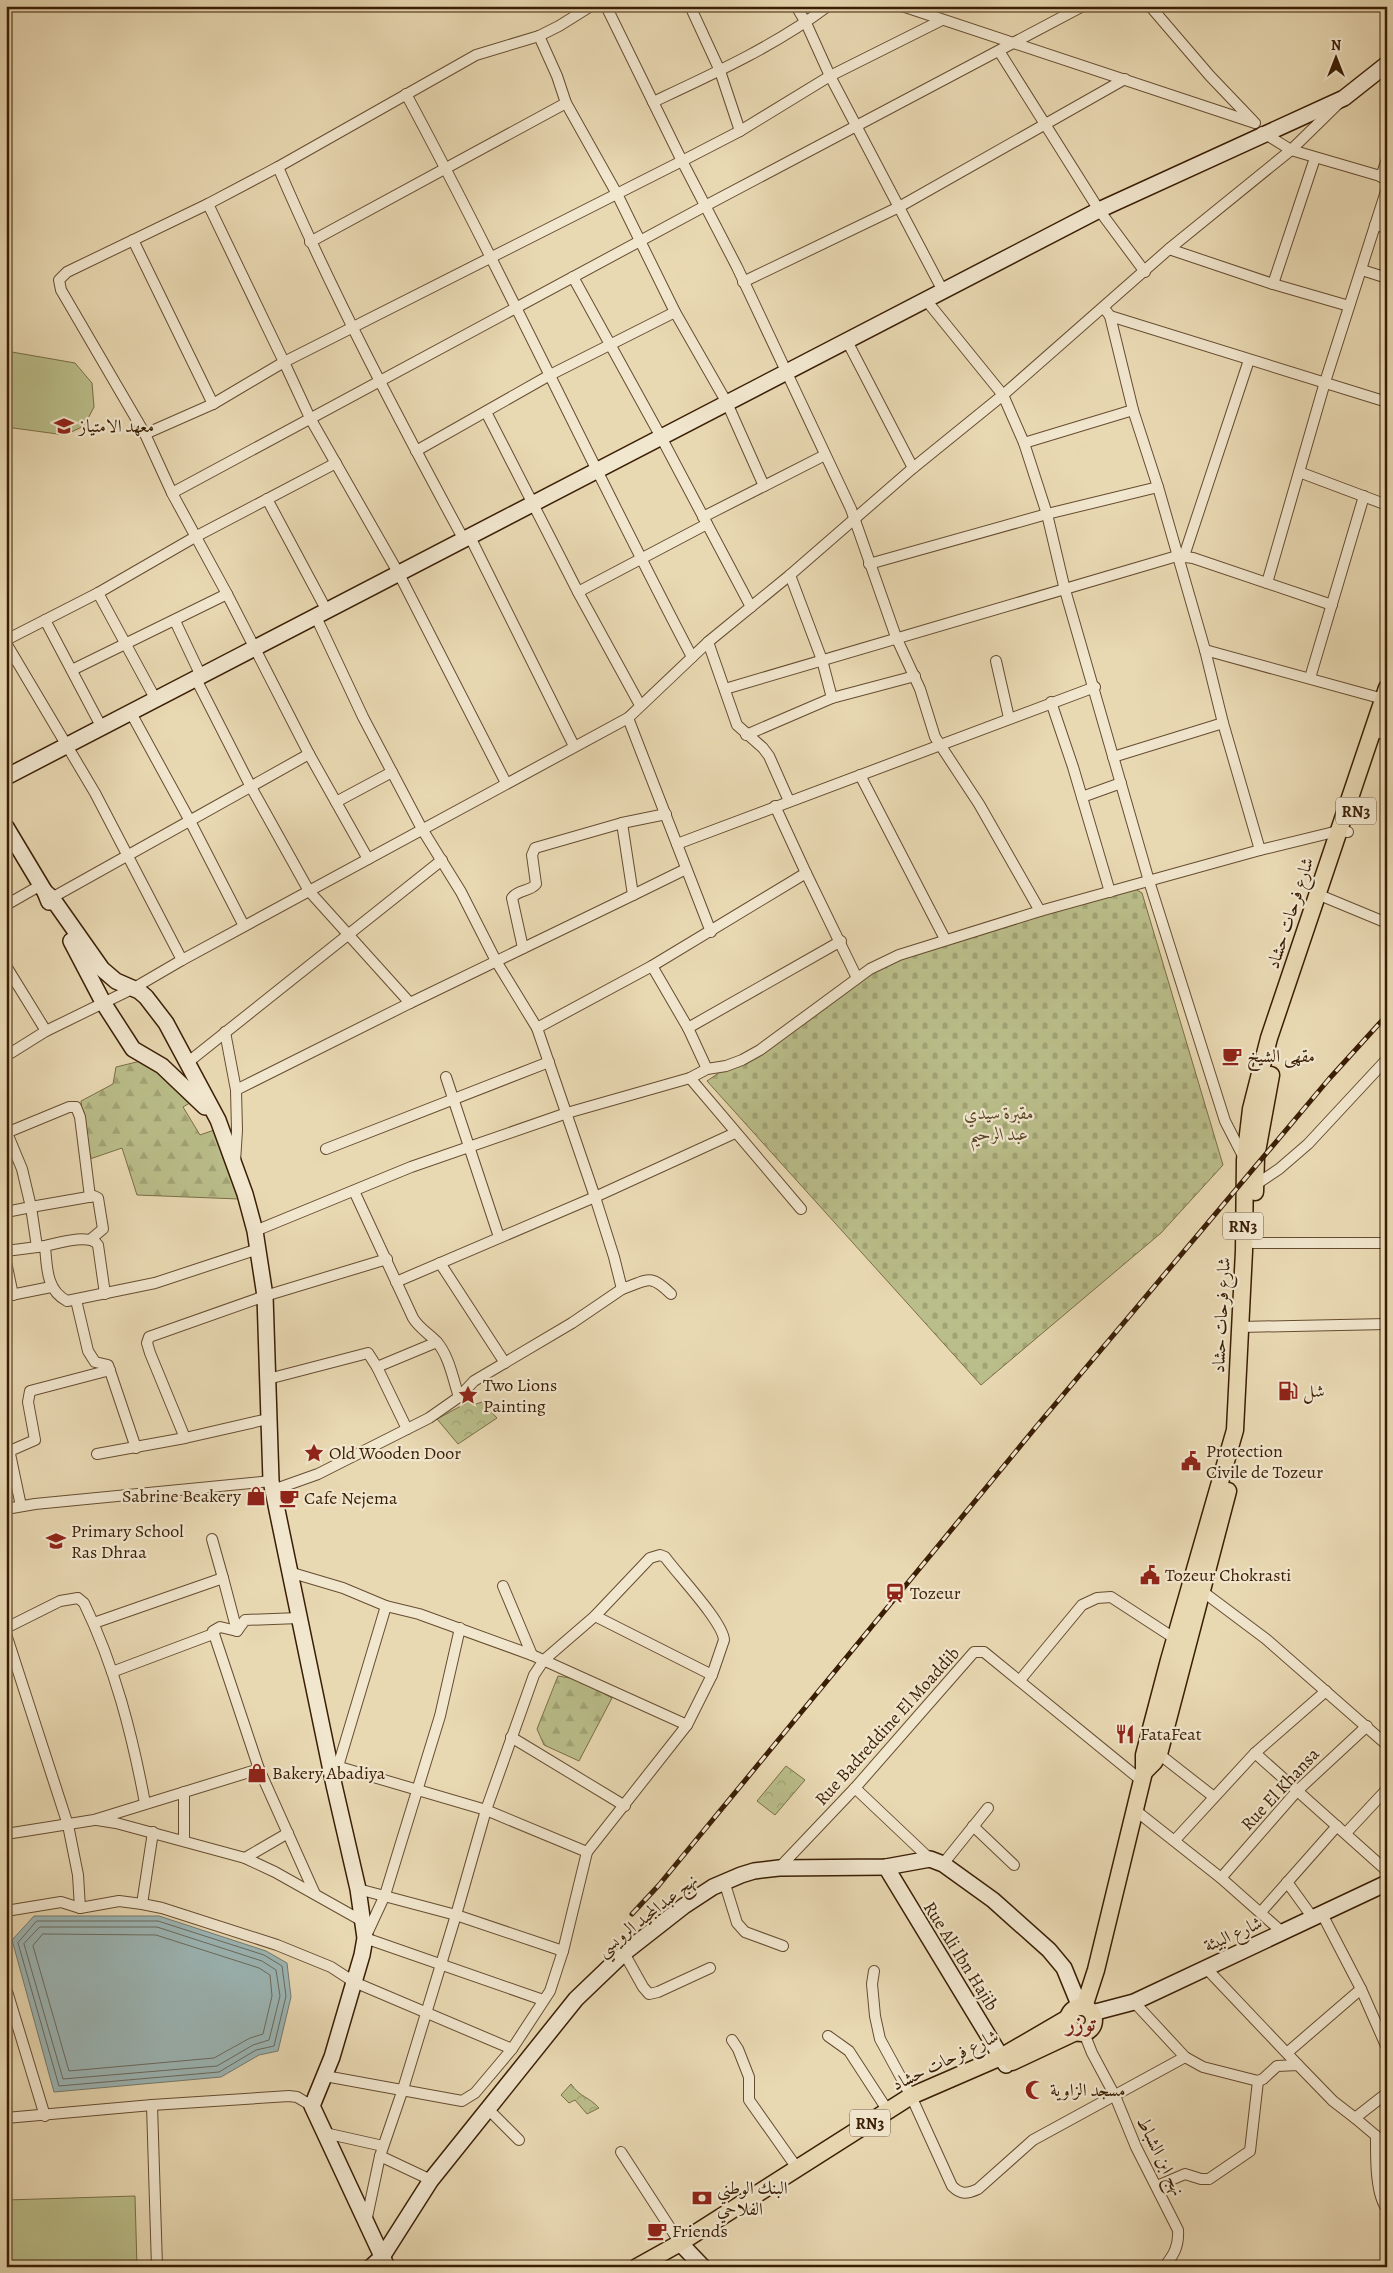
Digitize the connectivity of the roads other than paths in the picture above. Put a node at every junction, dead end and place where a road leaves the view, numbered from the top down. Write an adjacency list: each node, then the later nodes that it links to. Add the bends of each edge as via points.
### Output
1 (591, 6): 12 (street)
2 (606, 6): 21 (street)
3 (690, 6): 16 (street)
4 (796, 6): 11 (street)
5 (828, 6): 11 (street)
6 (1083, 6): 9 (street)
7 (1150, 6): 25 (street)
8 (909, 7): 10 (street)
9 (1069, 10): 13 (street)
10 (942, 20): 13 (street); 17 (street)
11 (806, 23): 16 (street); 17 (street)
12 (539, 36): 19 (street, via 476,55); 22 (street)
13 (1015, 43): 14 (street); 18 (street)
14 (999, 51): 23 (street); 24 (street)
15 (1387, 64): 20 (street)
16 (720, 70): 21 (street); 26 (street)
17 (830, 76): 24 (street); 26 (street)
18 (1125, 79): 23 (street); 25 (street)
19 (406, 94): 31 (street); 32 (street)
20 (1344, 98): 25 (street); 27 (street)
21 (653, 102): 30 (street)
22 (566, 103): 32 (street); 35 (street)
23 (1045, 125): 38 (street); 39 (street)
24 (857, 126): 37 (street); 38 (street)
25 (1259, 128): 27 (street); 39 (street)
26 (740, 131): 30 (street)
27 (1291, 150): 28 (street); 45 (street)
28 (1315, 158): 33 (street); 52 (street)
29 (1387, 159): 33 (street)
30 (682, 161): 35 (street); 37 (street)
31 (278, 167): 36 (street); 44 (street)
32 (446, 168): 44 (street); 46 (street)
33 (1384, 178)
34 (1387, 188): 40 (street)
35 (617, 194): 43 (street); 46 (street)
36 (208, 204): 42 (street); 63 (street)
37 (705, 206): 43 (street); 51 (street)
38 (899, 207): 51 (street); 53 (street)
39 (1099, 210): 48 (street); 53 (street)
40 (1375, 225): 41 (street); 47 (street)
41 (1387, 228)
42 (133, 240): 71 (street); 75 (street, via 67,272 59,280 59,285)
43 (640, 240): 49 (street); 57 (street)
44 (310, 242): 59 (street)
45 (1169, 249): 48 (street); 52 (street)
46 (491, 257): 56 (street); 59 (street)
47 (1362, 270): 50 (street); 55 (street)
48 (1145, 272): 58 (street)
49 (573, 277): 56 (street); 61 (street)
50 (1387, 278)
51 (743, 282): 64 (street)
52 (1273, 284): 55 (street)
53 (943, 291): 54 (street)
54 (926, 300): 60 (street); 68 (street)
55 (1350, 306): 67 (street)
56 (516, 307): 65 (street); 66 (street)
57 (675, 312): 61 (street); 70 (street)
58 (1107, 312): 62 (street); 68 (street); 72 (street)
59 (352, 327): 63 (street); 66 (street)
60 (847, 341): 64 (street); 81 (street)
61 (610, 345): 65 (street); 76 (street)
62 (1249, 360): 67 (street); 96 (street)
63 (284, 362): 71 (street); 74 (street)
64 (787, 372): 70 (street); 79 (street)
65 (550, 375): 73 (street); 82 (street)
66 (381, 380): 74 (street); 78 (street)
67 (1325, 382): 69 (street); 83 (street)
68 (1003, 395): 77 (street); 81 (street)
69 (1387, 402)
70 (727, 403): 76 (street); 84 (street)
71 (213, 404): 75 (street)
72 (1133, 410): 77 (street); 85 (street)
73 (486, 412): 78 (street); 89 (street)
74 (310, 418): 80 (street); 86 (street)
75 (145, 434): 86 (street)
76 (661, 437): 82 (street); 93 (street)
77 (1024, 443): 91 (street)
78 (416, 451): 95 (street)
79 (825, 455): 84 (street); 92 (street)
80 (336, 463): 88 (street); 99 (street)
81 (913, 468): 92 (street)
82 (596, 471): 89 (street); 97 (street)
83 (1299, 472): 87 (street); 101 (street)
84 (764, 486): 93 (street)
85 (1158, 488): 91 (street); 96 (street)
86 (172, 493): 94 (street)
87 (1364, 496): 90 (street); 106 (street)
88 (267, 499): 94 (street); 108 (street)
89 (534, 504): 95 (street); 103 (street)
90 (1387, 505)
91 (1047, 514): 98 (street); 102 (street)
92 (855, 519): 98 (street); 100 (street)
93 (705, 520): 97 (street); 107 (street)
94 (195, 537): 104 (street); 105 (street)
95 (467, 538): 99 (street); 140 (street)
96 (1180, 556): 101 (street); 102 (street); 116 (street)
97 (640, 559): 103 (street); 117 (street)
98 (869, 564): 111 (street)
99 (399, 574): 108 (street); 146 (street)
100 (790, 575): 107 (street); 118 (street)
101 (1267, 584): 106 (street)
102 (1065, 590): 111 (street); 124 (street)
103 (578, 592): 130 (street)
104 (98, 593): 109 (street); 114 (street)
105 (227, 594): 110 (street); 115 (street)
106 (1332, 605): 123 (street)
107 (750, 607): 113 (street)
108 (322, 614): 115 (street); 143 (street, via 364,717)
109 (45, 620): 112 (street); 120 (street)
110 (175, 621): 114 (street); 122 (street)
111 (896, 637): 118 (street); 121 (street)
112 (6, 641): 139 (street)
113 (708, 642): 117 (street); 125 (street)
114 (126, 645): 120 (street); 128 (street)
115 (255, 648): 122 (street); 141 (street)
116 (1205, 650): 123 (street); 134 (street)
117 (692, 657): 130 (street)
118 (822, 660): 125 (street); 127 (street)
119 (996, 660): 133 (street)
120 (72, 670): 135 (street)
121 (915, 676): 127 (street); 138 (street)
122 (199, 678): 128 (street); 148 (street)
123 (1310, 678): 126 (street)
124 (1094, 687): 129 (street); 142 (street)
125 (725, 689): 137 (street, via 737,725)
126 (1386, 695): 136 (main road, شارع فرحات حشاد / RN3)
127 (832, 698): 137 (street)
128 (156, 700): 131 (street)
129 (1051, 702): 133 (street); 149 (street)
130 (640, 705): 132 (street)
131 (131, 713): 135 (street); 154 (street)
132 (628, 718): 140 (street); 153 (street)
133 (1009, 718): 138 (street)
134 (1223, 723): 142 (street); 160 (street)
135 (102, 728): 139 (street)
136 (1383, 731): 158 (main road, شارع فرحات حشاد / RN3)
137 (746, 735): 150 (street, via 769,756)
138 (940, 744): 144 (street); 173 (street, via 979,804)
139 (66, 746): 145 (street); 161 (street)
140 (574, 746): 146 (street)
141 (309, 754): 148 (street); 151 (street)
142 (1113, 757): 147 (street)
143 (392, 772): 151 (street); 157 (street)
144 (860, 775): 150 (street); 178 (street)
145 (6, 777)
146 (506, 783): 157 (street)
147 (1121, 783): 149 (street); 166 (street)
148 (251, 787): 154 (street); 167 (street)
149 (1082, 797): 168 (street)
150 (789, 801): 152 (street)
151 (336, 802): 162 (street)
152 (776, 806): 159 (street); 165 (street)
153 (666, 814): 155 (street); 159 (street)
154 (190, 820): 161 (street); 175 (street)
155 (622, 824): 170 (street); 180 (street, via 535,848 532,856 536,884 531,889 517,892 512,898)
156 (6, 828): 169 (street)
157 (422, 829): 162 (street); 163 (street)
158 (1343, 832): 160 (street); 171 (main road, شارع فرحات حشاد / RN3)
159 (677, 844): 164 (street)
160 (1260, 850): 166 (street)
161 (128, 855): 169 (street); 181 (street)
162 (368, 858): 167 (street)
163 (442, 860): 177 (street); 182 (street)
164 (686, 869): 170 (street); 176 (street)
165 (806, 873): 176 (street); 179 (street)
166 (1149, 881): 168 (street); 209 (street, via 1225,1121)
167 (309, 890): 175 (street); 177 (street)
168 (1110, 892): 173 (street)
169 (47, 894): 172 (street); 186 (street, via 102,969 116,981); 188 (street)
170 (633, 895): 180 (street)
171 (1322, 896): 174 (street); 209 (main road, شارع فرحات حشاد / RN3, via 1269,1038 1251,1109)
172 (6, 905)
173 (1040, 911): 178 (street)
174 (1387, 923)
175 (244, 926): 181 (street)
176 (711, 932): 184 (street)
177 (349, 934): 187 (street); 192 (street)
178 (945, 939): 185 (street, via 884,960)
179 (841, 941): 185 (street); 190 (street)
180 (523, 948): 182 (street)
181 (182, 960): 186 (street)
182 (496, 961): 187 (street); 189 (street)
183 (6, 966): 191 (street)
184 (652, 966): 189 (street); 190 (street)
185 (857, 978): 198 (street, via 760,1050 726,1066)
186 (134, 988): 188 (street); 194 (street, via 156,1008)
187 (410, 1003): 201 (street)
188 (104, 1004): 191 (street); 197 (street, via 133,1049)
189 (537, 1028): 196 (street)
190 (688, 1028): 198 (street)
191 (46, 1031): 193 (street)
192 (225, 1032): 194 (street); 201 (street)
193 (6, 1056)
194 (184, 1058): 197 (street); 204 (street)
195 (1387, 1059): 211 (street, via 1308,1144 1279,1169)
196 (549, 1062): 202 (street); 203 (street)
197 (162, 1066): 204 (street)
198 (707, 1069): 200 (street)
199 (446, 1077): 202 (street)
200 (690, 1078): 203 (street); 206 (street)
201 (236, 1090): 210 (street)
202 (452, 1100): 207 (street); 208 (street)
203 (567, 1113): 207 (street); 214 (street)
204 (218, 1120): 210 (street)
205 (6, 1133): 213 (street, via 76,1107); 215 (street, via 22,1169)
206 (735, 1133): 214 (street); 216 (street)
207 (469, 1147): 212 (street); 219 (street)
208 (326, 1149)
209 (1251, 1158): 211 (main road, شارع فرحات حشاد / RN3)
210 (235, 1164): 218 (street)
211 (1249, 1188): 221 (main road, شارع فرحات حشاد / RN3); 238 (main road, شارع فرحات حشاد / RN3, via 1244,1251)
212 (354, 1190): 218 (street); 226 (street)
213 (90, 1197): 215 (street); 220 (street, via 98,1198 102,1228)
214 (595, 1197): 219 (street); 231 (street)
215 (31, 1207): 217 (street); 223 (street)
216 (802, 1209)
217 (6, 1212)
218 (255, 1231): 224 (street)
219 (499, 1238): 228 (street)
220 (91, 1239): 223 (street); 232 (street, via 98,1245)
221 (1253, 1243): 222 (street); 238 (main road, شارع فرحات حشاد / RN3)
222 (1387, 1243)
223 (41, 1246): 225 (street); 230 (street)
224 (258, 1249): 232 (street, via 155,1283); 235 (street)
225 (6, 1252)
226 (387, 1259): 229 (street); 235 (street)
227 (6, 1262): 234 (street)
228 (440, 1263): 229 (street); 240 (street)
229 (396, 1282): 239 (street, via 419,1327)
230 (52, 1287): 234 (street); 236 (street, via 67,1301)
231 (622, 1289): 233 (street, via 648,1280 659,1282); 240 (street)
232 (105, 1294): 236 (street)
233 (671, 1294)
234 (10, 1295)
235 (265, 1296): 243 (street); 247 (street, via 149,1337 150,1353)
236 (76, 1300): 242 (street, via 88,1351 95,1362 108,1366)
237 (1387, 1324): 238 (street)
238 (1245, 1327): 257 (main road, شارع فرحات حشاد / RN3, via 1235,1430)
239 (437, 1342): 241 (street); 244 (street)
240 (505, 1363): 244 (street, via 474,1381)
241 (377, 1366): 243 (street, via 371,1356 364,1353); 246 (street)
242 (110, 1370): 248 (street); 251 (street, via 30,1391 28,1402 35,1440 12,1450 10,1454)
243 (268, 1379): 245 (street)
244 (459, 1397): 246 (street)
245 (268, 1419): 247 (street); 250 (street)
246 (407, 1429): 250 (street, via 318,1474)
247 (185, 1438): 248 (street)
248 (136, 1448): 249 (street)
249 (97, 1454)
250 (272, 1486): 251 (street); 254 (street)
251 (21, 1506): 252 (street)
252 (6, 1509)
253 (212, 1539): 255 (street)
254 (289, 1572): 258 (street, via 343,1588); 260 (street)
255 (222, 1578): 261 (street); 264 (street)
256 (503, 1586): 268 (street)
257 (1197, 1587): 267 (main road, شارع فرحات حشاد / RN3); 270 (main road, شارع فرحات حشاد / RN3); 274 (street, via 1266,1639)
258 (386, 1606): 263 (street); 281 (street)
259 (595, 1616): 269 (street); 272 (street); 272 (street, via 650,1558 665,1557 724,1634)
260 (299, 1618): 264 (street, via 245,1620); 284 (street)
261 (94, 1623): 262 (street, via 84,1603 74,1598 60,1601); 271 (street)
262 (6, 1628)
263 (460, 1628): 268 (street); 287 (street, via 440,1716)
264 (237, 1631): 266 (street, via 220,1627)
265 (6, 1634): 297 (street)
266 (213, 1634): 271 (street); 282 (street)
267 (1174, 1638): 270 (main road, شارع فرحات حشاد / RN3); 273 (street, via 1111,1597 1097,1598 1082,1605)
268 (532, 1655): 269 (street)
269 (544, 1660): 275 (street); 277 (street, via 534,1675)
270 (1175, 1663): 280 (main road, شارع فرحات حشاد / RN3); 283 (main road, شارع فرحات حشاد / RN3, via 1144,1755)
271 (112, 1672): 291 (street, via 129,1722)
272 (712, 1675): 275 (street)
273 (1020, 1680): 283 (street, Rue Badreddine El Moaddib); 285 (street, Rue Badreddine El Moaddib, via 984,1652 974,1652)
274 (1326, 1691): 276 (street); 279 (street)
275 (687, 1725): 292 (street)
276 (1367, 1726): 278 (street); 288 (street, Rue El Khansa)
277 (511, 1737): 292 (street); 294 (street)
278 (1387, 1745)
279 (1255, 1753): 288 (street); 290 (street)
280 (1159, 1754): 283 (main road, شارع فرحات حشاد / RN3); 290 (street)
281 (336, 1766): 284 (street); 287 (street)
282 (259, 1769): 289 (street); 301 (street)
283 (1143, 1777): 295 (main road, شارع فرحات حشاد / RN3)
284 (334, 1786): 317 (street)
285 (854, 1788): 308 (street); 311 (street, Rue Badreddine El Moaddib)
286 (1387, 1789): 302 (street)
287 (417, 1791): 294 (street); 319 (street)
288 (1296, 1791): 299 (street); 313 (street, Rue El Khansa)
289 (184, 1792): 291 (street); 304 (street)
290 (1214, 1797): 305 (street)
291 (145, 1803): 296 (street)
292 (625, 1806): 306 (street)
293 (988, 1808): 298 (street)
294 (486, 1810): 306 (street); 324 (street)
295 (1135, 1810): 305 (street); 342 (main road, شارع فرحات حشاد / RN3, via 1096,1970)
296 (94, 1820): 297 (street); 300 (street)
297 (68, 1824): 303 (street); 321 (street, via 78,1875)
298 (973, 1826): 308 (street); 309 (street)
299 (1337, 1826): 302 (street); 315 (street)
300 (153, 1832): 304 (street); 320 (street)
301 (288, 1833): 307 (street); 318 (street)
302 (1346, 1833): 312 (street)
303 (6, 1834)
304 (184, 1840): 307 (street)
305 (1175, 1840): 313 (street)
306 (587, 1852): 330 (street)
307 (245, 1858): 318 (street)
308 (937, 1862): 310 (street, نهج عبدالمجيد الرويسي); 342 (street, via 993,1900 1049,1950 1064,1968)
309 (1014, 1865)
310 (886, 1867): 311 (street, نهج عبدالمجيد الرويسي); 349 (street, Rue Ali Ibn Hajib)
311 (780, 1868): 314 (street, نهج عبدالمجيد الرويسي, via 754,1871)
312 (1387, 1871)
313 (1221, 1878): 323 (street)
314 (724, 1881): 329 (street, via 737,1923 745,1932); 331 (street, نهج عبدالمجيد الرويسي, via 684,1906)
315 (1287, 1882): 323 (street); 325 (street)
316 (1387, 1883): 325 (street, شارع البيئة)
317 (358, 1889): 319 (street); 326 (street)
318 (314, 1894): 326 (street)
319 (385, 1895): 324 (street); 328 (street)
320 (142, 1904): 321 (street, via 119,1901); 336 (street, via 277,1945 330,1967)
321 (80, 1908): 322 (street, via 61,1902)
322 (6, 1911)
323 (1261, 1912): 327 (street)
324 (456, 1914): 330 (street); 332 (street)
325 (1317, 1916): 327 (street, شارع البيئة); 338 (street)
326 (364, 1922): 328 (street)
327 (1282, 1932): 333 (street, شارع البيئة)
328 (365, 1938): 332 (street); 336 (street)
329 (783, 1946)
330 (563, 1951): 339 (street, via 554,1984)
331 (624, 1953): 334 (street, via 649,1994); 359 (street, نهج عبدالمجيد الرويسي, via 576,1999)
332 (441, 1965): 339 (street); 341 (street)
333 (1205, 1967): 340 (street, شارع البيئة); 347 (street)
334 (710, 1968)
335 (874, 1971): 356 (street, via 872,1984 877,2031)
336 (354, 1982): 341 (street); 351 (street)
337 (6, 1988): 361 (street)
338 (1361, 1990): 345 (street); 347 (street)
339 (543, 2000): 346 (street)
340 (1134, 2002): 342 (street, شارع البيئة); 348 (street)
341 (425, 2012): 346 (street); 353 (street)
342 (1080, 2018): 349 (main road, شارع فرحات حشاد / RN3); 355 (street, نهج ابن الشباط, via 1092,2053)
343 (828, 2036): 360 (street, via 849,2051)
344 (732, 2040): 370 (street, via 749,2077 749,2100)
345 (1387, 2048)
346 (512, 2049): 353 (street, via 467,2100)
347 (1288, 2052): 350 (street)
348 (1185, 2057): 352 (street, via 1203,2067); 355 (street)
349 (1004, 2061): 356 (main road, شارع فرحات حشاد / RN3)
350 (1298, 2065): 352 (street, via 1276,2066); 363 (street, via 1333,2101)
351 (325, 2076): 353 (street); 358 (street)
352 (1258, 2080): 372 (street, via 1250,2151 1209,2179 1185,2174)
353 (403, 2089): 368 (street)
354 (1387, 2093): 363 (street)
355 (1115, 2096): 356 (street, via 1033,2140 978,2189 967,2194 952,2186); 372 (street, نهج ابن الشباط, via 1136,2147)
356 (912, 2101): 360 (main road, شارع فرحات حشاد / RN3); 375 (main road, شارع فرحات حشاد / RN3)
357 (152, 2104): 358 (street, via 289,2096); 361 (street); 377 (street)
358 (312, 2106): 364 (street)
359 (489, 2110): 366 (street); 371 (street, نهج عبدالمجيد الرويسي)
360 (888, 2111): 370 (main road, شارع فرحات حشاد / RN3)
361 (46, 2116): 362 (street)
362 (6, 2118)
363 (1355, 2118): 365 (street)
364 (324, 2133): 368 (street); 374 (street)
365 (1376, 2136): 367 (street); 373 (street, via 1376,2162)
366 (519, 2140)
367 (1387, 2144)
368 (381, 2151): 371 (street); 374 (street)
369 (621, 2152): 375 (street)
370 (797, 2168): 375 (main road, شارع فرحات حشاد / RN3)
371 (431, 2180): 376 (street, نهج عبدالمجيد الرويسي)
372 (1157, 2186): 381 (street, نهج ابن الشباط, via 1178,2230 1178,2245)
373 (1387, 2209)
374 (365, 2223): 376 (street)
375 (683, 2247): 378 (main road, شارع فرحات حشاد / RN3); 379 (main road, شارع فرحات حشاد / RN3); 380 (street)
376 (380, 2264)
377 (157, 2267)
378 (637, 2267)
379 (658, 2267)
380 (703, 2267)
381 (1164, 2267)

